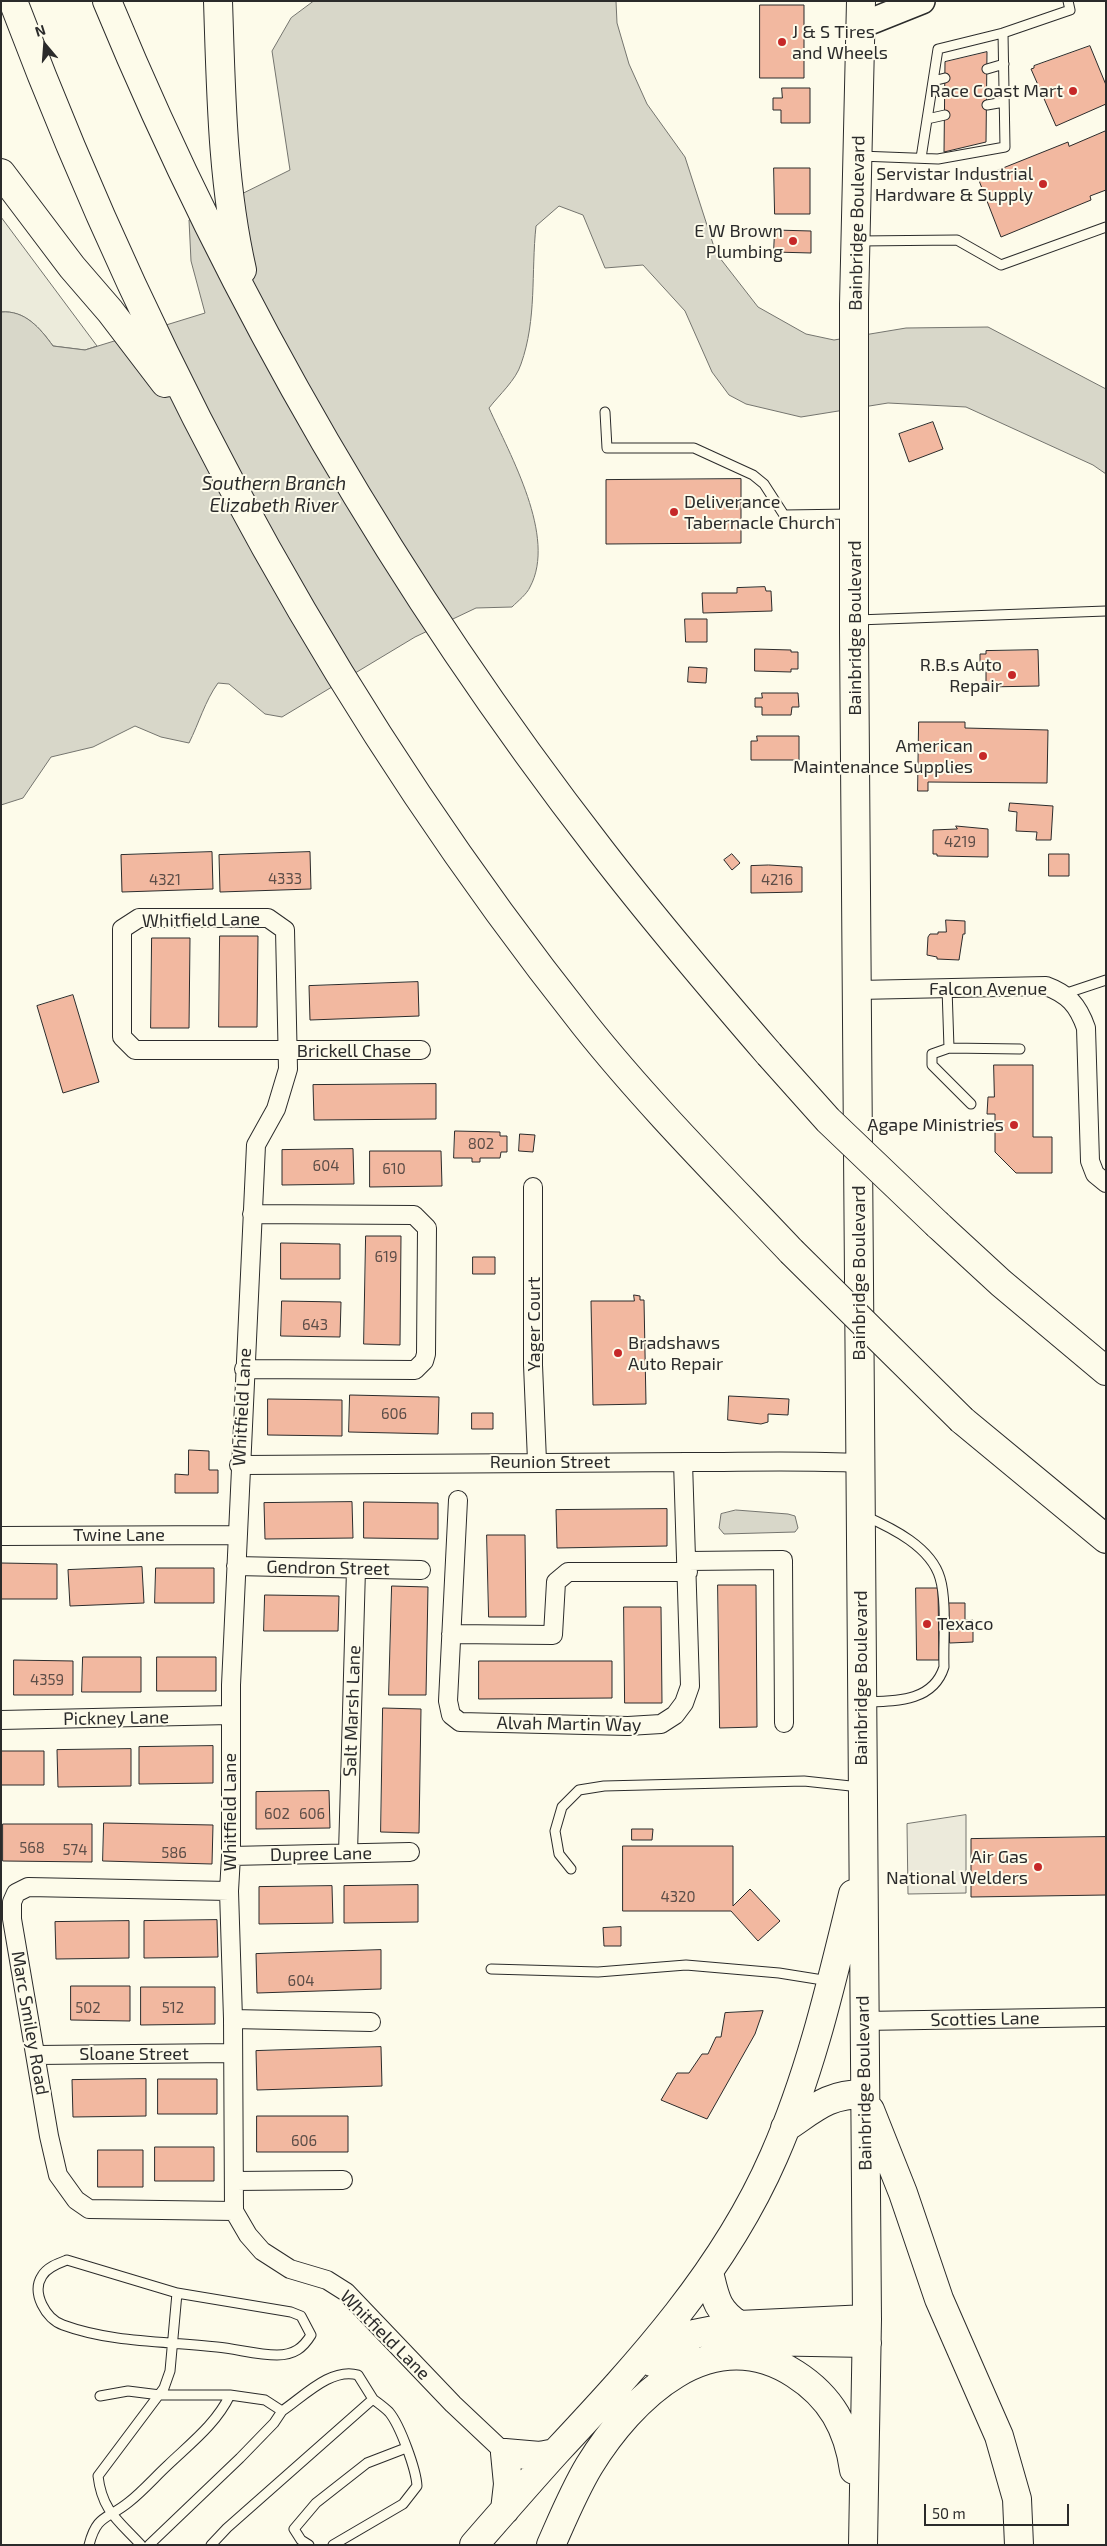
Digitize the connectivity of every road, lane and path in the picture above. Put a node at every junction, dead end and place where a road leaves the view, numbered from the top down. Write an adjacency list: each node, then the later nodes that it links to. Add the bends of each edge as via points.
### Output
1 (13, 1): 23 (main road, via 79,168)
2 (107, 1): 21 (main road, via 189,186)
3 (218, 1): 21 (main road, via 225,165 234,235)
4 (922, 1): 6 (main road)
5 (1068, 1): 7 (lane, via 1070,10)
6 (861, 13): 16 (main road, Bainbridge Boulevard)
7 (1003, 33): 8 (lane); 11 (lane, via 938,49)
8 (1004, 64): 9 (lane); 12 (lane)
9 (987, 69)
10 (945, 78): 11 (lane)
11 (933, 81): 15 (lane)
12 (1004, 102): 13 (lane); 17 (lane, via 1005,147 938,159)
13 (987, 105)
14 (945, 115): 15 (lane)
15 (927, 119): 17 (lane)
16 (858, 156): 17 (lane); 20 (main road, Bainbridge Boulevard)
17 (921, 158)
18 (1, 173): 23 (main road)
19 (1106, 227): 20 (lane, via 1001,265 956,240)
20 (856, 241): 24 (main road, Bainbridge Boulevard)
21 (250, 303): 40 (main road, bridge, via 273,350 342,470 466,665 599,849 671,939 828,1120 1001,1283)
22 (604, 412): 24 (lane, via 607,448 694,448 753,475 764,484 784,515)
23 (200, 429): 49 (main road, bridge, via 327,655 468,869 588,1028 651,1101 791,1251 962,1420)
24 (855, 514): 26 (main road, Bainbridge Boulevard)
25 (1106, 611): 26 (lane)
26 (854, 620): 29 (main road, Bainbridge Boulevard)
27 (1106, 980): 30 (lane)
28 (947, 988): 29 (street, Falcon Avenue); 30 (street, Falcon Avenue, via 1046,986); 31 (lane)
29 (858, 990): 43 (main road, Bainbridge Boulevard)
30 (1064, 994): 36 (street, Falcon Avenue, via 1079,1010 1086,1028 1090,1161 1095,1174)
31 (948, 1048): 32 (lane); 35 (lane, via 932,1054 932,1065)
32 (1020, 1049)
33 (421, 1050): 34 (street, Brickell Chase)
34 (287, 1051): 34 (street, Whitfield Lane, via 285,930 268,918 139,918 122,929 122,1037 135,1050); 38 (street, Whitfield Lane, via 288,1069 276,1109 256,1145)
35 (971, 1104)
36 (1106, 1183)
37 (533, 1187): 41 (street, Yager Court, via 533,1365)
38 (252, 1214): 39 (street, Whitfield Lane); 39 (street, via 414,1214 428,1228 426,1354 415,1370)
39 (244, 1369): 44 (street, Whitfield Lane)
40 (1106, 1371)
41 (537, 1461): 42 (street, Reunion Street); 44 (street, Reunion Street)
42 (684, 1462): 43 (street, Reunion Street, via 794,1460); 51 (street, Alvah Martin Way)
43 (860, 1463): 46 (main road, Bainbridge Boulevard)
44 (239, 1466): 47 (street, Whitfield Lane)
45 (458, 1500): 54 (street, Alvah Martin Way)
46 (860, 1514): 55 (main road, Bainbridge Boulevard); 55 (lane, via 906,1538 936,1567 942,1591 944,1667 940,1679 928,1692 886,1702)
47 (237, 1534): 48 (street, Twine Lane); 50 (street, Whitfield Lane)
48 (1, 1536)
49 (1106, 1539)
50 (236, 1566): 52 (street, Gendron Street); 56 (street, Whitfield Lane)
51 (688, 1566): 54 (street, via 568,1572 556,1582 553,1635); 54 (street, Alvah Martin Way, via 690,1686 675,1715 661,1724 460,1722 451,1715 448,1701); 58 (street, via 782,1560)
52 (356, 1569): 53 (street, Gendron Street); 61 (street, Salt Marsh Lane)
53 (421, 1570)
54 (451, 1634)
55 (862, 1702): 59 (main road, Bainbridge Boulevard)
56 (230, 1715): 57 (street, Pickney Lane); 63 (street, Whitfield Lane)
57 (1, 1720)
58 (784, 1723)
59 (862, 1787): 62 (main road, Bainbridge Boulevard); 64 (lane, via 804,1781 604,1786 579,1790 562,1806 555,1831 559,1854)
60 (410, 1852): 61 (street, Dupree Lane)
61 (348, 1853): 63 (street, Dupree Lane)
62 (862, 1854): 67 (main road); 70 (main road, Bainbridge Boulevard)
63 (231, 1856): 65 (street, Whitfield Lane)
64 (572, 1869)
65 (229, 1891): 69 (street, Whitfield Lane); 73 (street, Marc Smiley Road, via 28,1887 16,1893 12,1902 12,1919)
66 (491, 1969): 67 (lane, via 598,1972 686,1966 779,1973)
67 (832, 1981): 75 (main road, via 812,2057)
68 (1106, 2017): 70 (street, Scotties Lane)
69 (233, 2019): 71 (street); 72 (street, Whitfield Lane)
70 (863, 2020): 74 (main road, Bainbridge Boulevard)
71 (371, 2022)
72 (231, 2054): 73 (street, Sloane Street); 77 (street, Whitfield Lane)
73 (37, 2055): 78 (street, Marc Smiley Road, via 58,2175 76,2200 89,2209 114,2211)
74 (864, 2094): 75 (main road, via 828,2099); 82 (main road, Bainbridge Boulevard); 105 (main road, via 903,2193 939,2299 999,2436 1017,2499)
75 (785, 2128): 79 (main road, via 748,2208)
76 (343, 2180): 77 (street)
77 (235, 2181): 78 (street, Whitfield Lane)
78 (234, 2211): 92 (street, Whitfield Lane, via 262,2251 290,2269 327,2280 346,2292 453,2404)
79 (709, 2272): 81 (main road, via 721,2311); 89 (main road, via 672,2323)
80 (177, 2292): 83 (lane); 83 (lane, via 291,2312 300,2316 311,2335 303,2348 278,2355); 83 (lane, via 67,2260 42,2275 38,2289 47,2314 62,2325 136,2342)
81 (738, 2326): 82 (main road); 89 (main road, via 694,2334)
82 (867, 2331): 84 (main road, via 723,2344 696,2352 681,2361); 96 (main road, Bainbridge Boulevard)
83 (173, 2344): 85 (lane, via 170,2371)
84 (660, 2382): 96 (main road, via 705,2360 735,2356 772,2363 809,2383 832,2406 843,2426 851,2452); 104 (main road, via 611,2435 589,2467)
85 (160, 2395): 86 (lane); 87 (lane, via 128,2391); 95 (lane, via 98,2476 100,2492)
86 (230, 2395): 90 (lane, via 265,2400); 95 (lane, via 209,2426 130,2502)
87 (100, 2396)
88 (373, 2399): 90 (lane, via 366,2383 350,2372 326,2379); 91 (lane, via 389,2412); 100 (lane)
89 (607, 2399): 93 (main road)
90 (282, 2411): 99 (lane, via 240,2458)
91 (406, 2448): 101 (lane, via 368,2463 316,2502 294,2529); 102 (lane, via 417,2486 403,2504)
92 (505, 2453): 93 (main road, via 540,2456); 94 (main road, via 508,2484)
93 (555, 2453): 94 (main road)
94 (504, 2510): 103 (main road)
95 (112, 2514): 97 (lane, via 96,2524); 98 (lane)
96 (863, 2535)
97 (89, 2545)
98 (142, 2545)
99 (150, 2545)
100 (211, 2545)
101 (309, 2545)
102 (333, 2545)
103 (474, 2545)
104 (551, 2545)
105 (1019, 2545)

